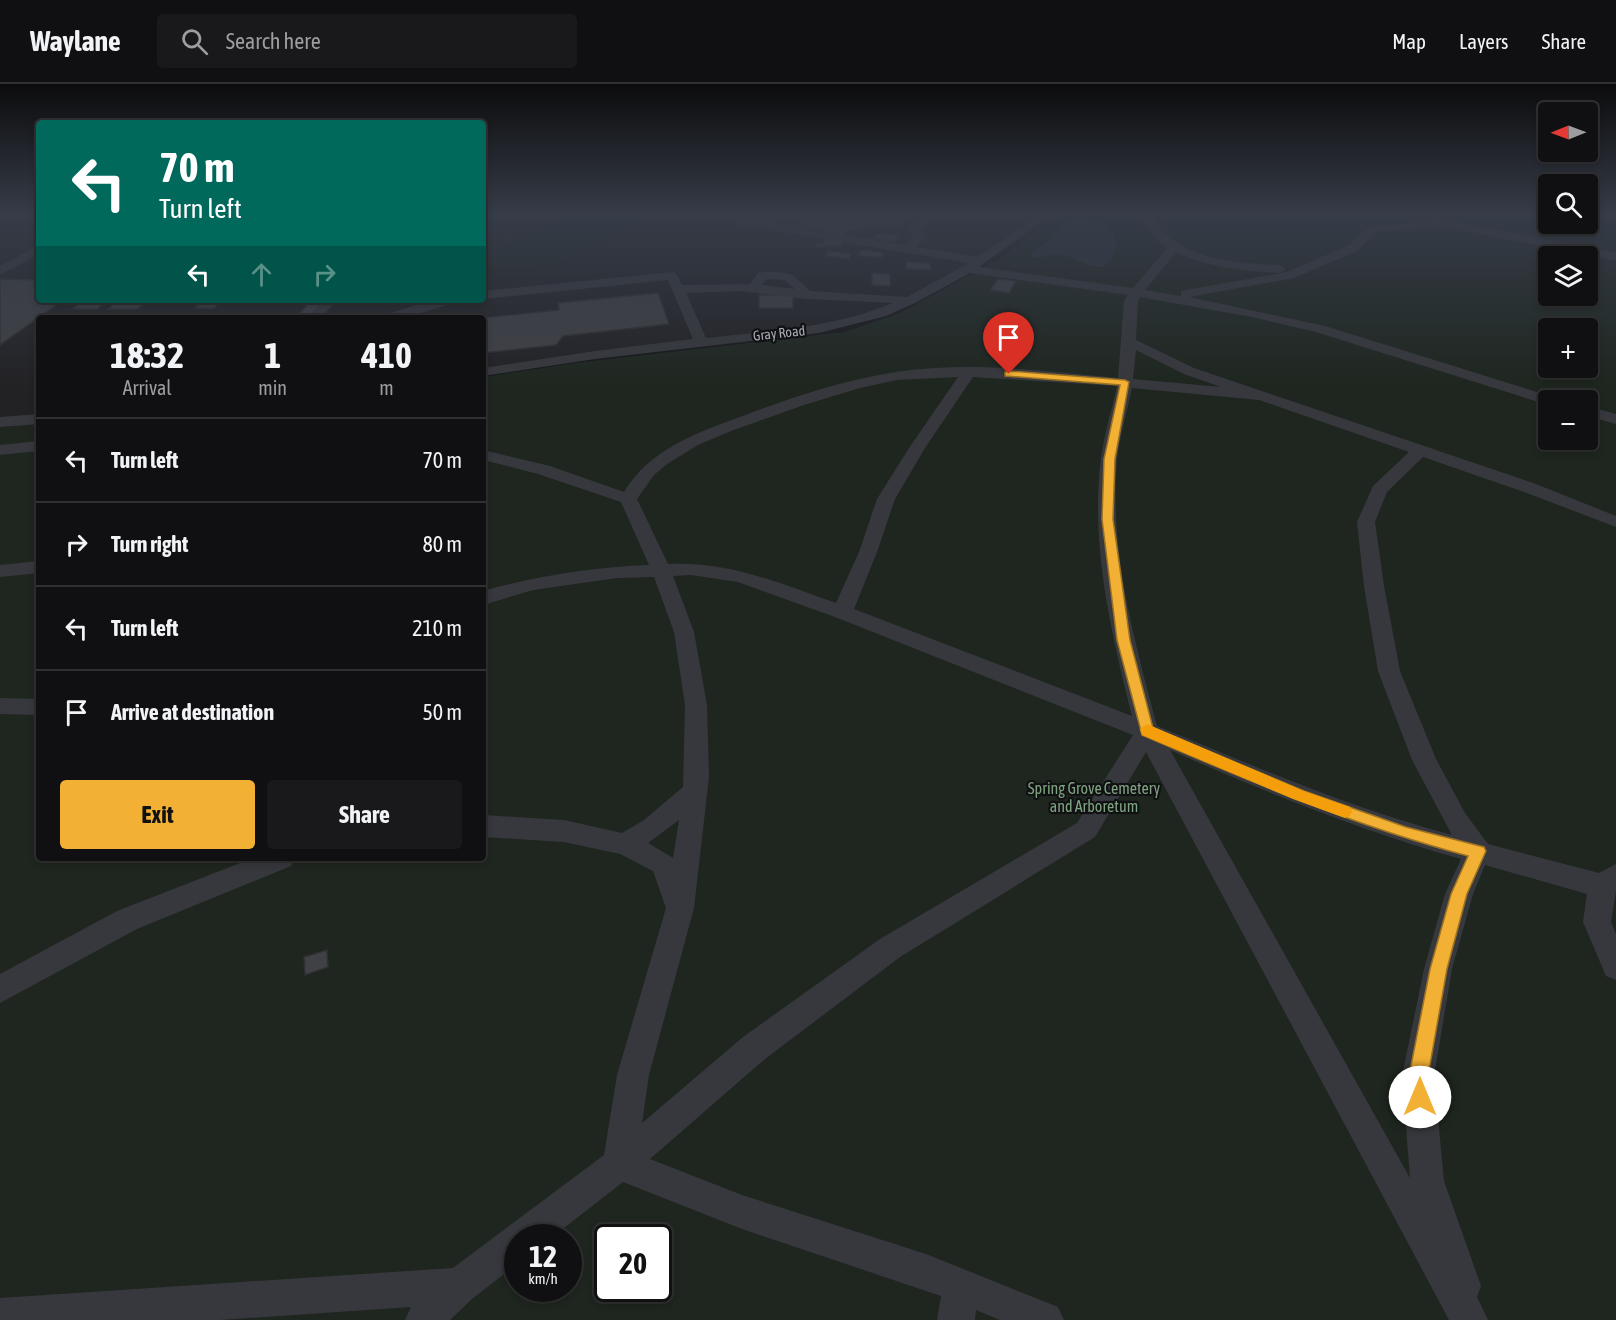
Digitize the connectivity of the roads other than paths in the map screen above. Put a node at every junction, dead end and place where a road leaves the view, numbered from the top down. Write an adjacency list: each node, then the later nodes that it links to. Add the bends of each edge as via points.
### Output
1 (963, 272): 9 (street, Gray Road)
2 (987, 272): 6 (street)
3 (1156, 272): 6 (street)
4 (1300, 272): 8 (street)
5 (678, 289): 7 (street, via 672,276); 9 (street, via 728,286); 14 (street)
6 (1135, 293): 8 (street); 15 (street, via 1131,301)
7 (486, 295)
8 (1166, 297): 20 (street, via 1320,329)
9 (908, 302): 14 (street, Gray Road, via 837,326)
10 (327, 303): 12 (street)
11 (437, 303): 13 (street)
12 (317, 315)
13 (398, 315)
14 (701, 342): 16 (street, Gray Road)
15 (1130, 342): 18 (street); 19 (street, via 1189,371)
16 (486, 372)
17 (969, 372): 18 (street); 29 (street, via 931,373 857,384 720,429 687,444 653,467 634,486); 35 (street, via 886,499)
18 (1125, 382): 19 (street); 38 (street, via 1110,459 1108,519 1123,640)
19 (1263, 396): 27 (street)
20 (1538, 397)
21 (1598, 414): 23 (street)
22 (36, 419): 24 (street)
23 (1616, 419)
24 (0, 422)
25 (36, 446): 26 (street)
26 (0, 450)
27 (1421, 450): 30 (street); 42 (street, via 1379,490 1366,522 1374,586 1389,671 1424,760 1455,820)
28 (486, 456): 29 (street, via 544,470)
29 (628, 499): 32 (street)
30 (1616, 522)
31 (36, 567): 33 (street)
32 (661, 570): 34 (street, via 532,584); 35 (street, via 691,569 741,576); 39 (street, via 684,632 696,705)
33 (0, 571)
34 (486, 597)
35 (842, 612): 38 (street)
36 (0, 706): 37 (street)
37 (36, 707)
38 (1147, 731): 42 (street, via 1298,795 1406,833); 48 (street, via 1086,830 890,948 754,1048); 56 (street)
39 (695, 792): 41 (street, via 653,827); 45 (street)
40 (486, 826): 41 (street, via 564,831)
41 (625, 844): 45 (street, via 663,864)
42 (1478, 851): 44 (street, via 1523,866); 57 (street, via 1459,894 1438,969 1418,1076 1427,1181)
43 (274, 861): 47 (street, via 126,920)
44 (1609, 881): 46 (street, via 1597,922)
45 (680, 908): 48 (street, via 633,1075)
46 (1616, 967)
47 (0, 989)
48 (619, 1164): 49 (street); 52 (street, via 742,1212 926,1272)
49 (540, 1224)
50 (504, 1252): 51 (street)
51 (459, 1286): 53 (street); 54 (street)
52 (959, 1303): 55 (street)
53 (0, 1316)
54 (424, 1320)
55 (1045, 1320)
56 (1469, 1320)
57 (1475, 1320)

